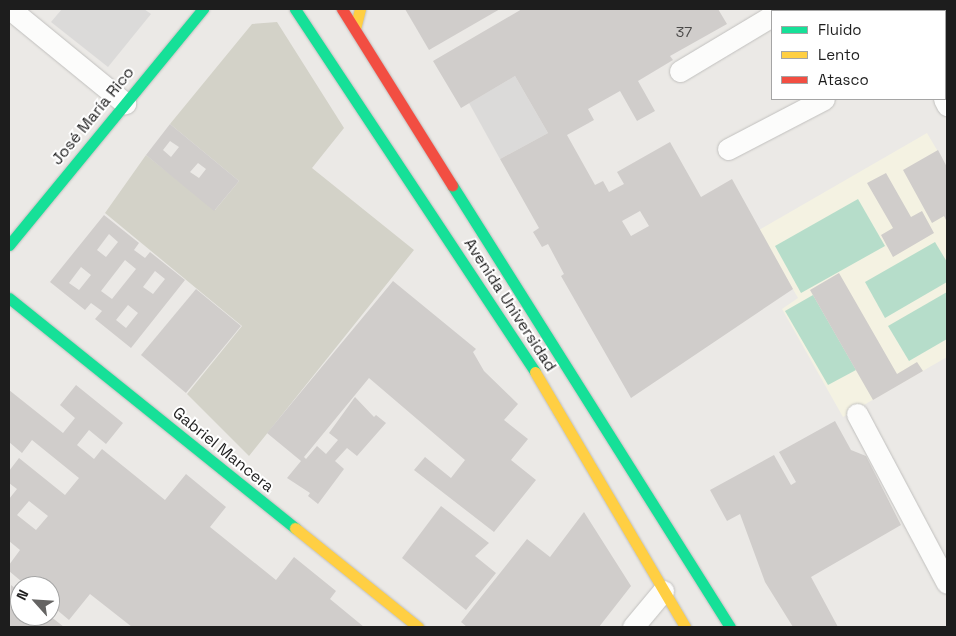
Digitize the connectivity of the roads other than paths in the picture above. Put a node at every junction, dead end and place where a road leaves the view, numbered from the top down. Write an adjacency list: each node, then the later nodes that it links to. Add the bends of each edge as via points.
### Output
1 (10, 9): 10 (street)
2 (203, 9): 10 (main road, José María Rico)
3 (295, 9): 16 (main road, Avenida Universidad, via 551,397)
4 (342, 9): 7 (main road, Avenida Universidad)
5 (360, 9): 7 (main road)
6 (771, 17): 8 (street)
7 (355, 30): 20 (main road, Avenida Universidad)
8 (680, 71)
9 (822, 100): 11 (street)
10 (125, 103): 12 (main road, José María Rico)
11 (728, 149)
12 (9, 245)
13 (9, 298): 17 (main road, Gabriel Mancera)
14 (857, 414): 15 (street)
15 (947, 583)
16 (664, 591): 18 (street); 19 (main road, Avenida Universidad)
17 (418, 627)
18 (633, 627)
19 (685, 627)
20 (730, 627)

